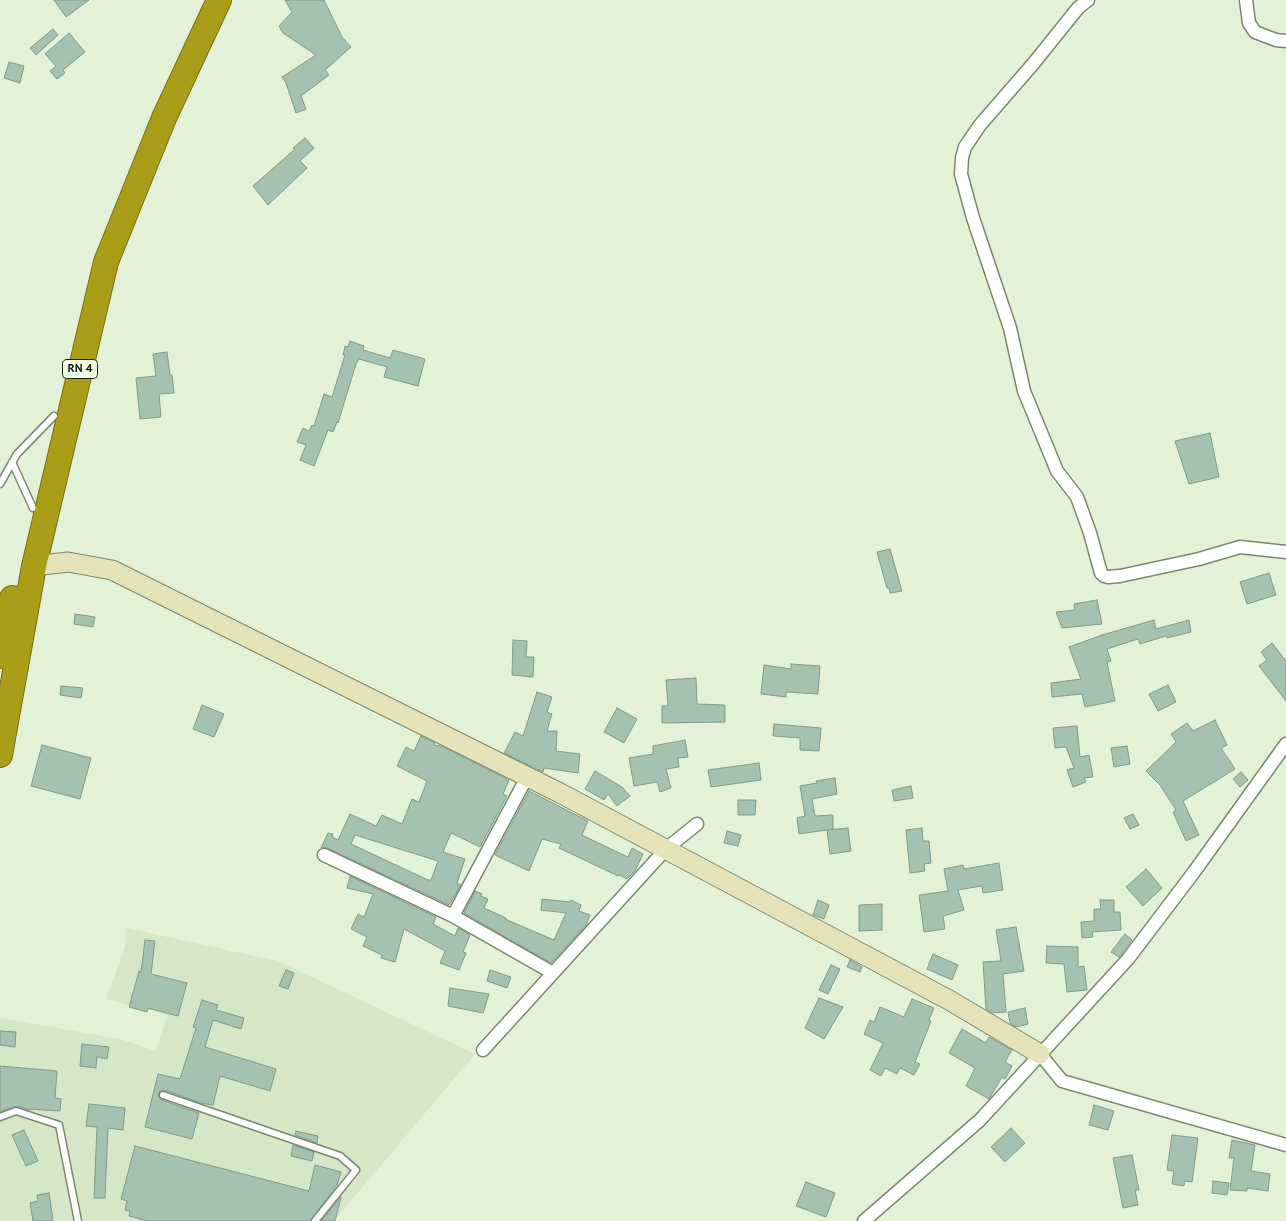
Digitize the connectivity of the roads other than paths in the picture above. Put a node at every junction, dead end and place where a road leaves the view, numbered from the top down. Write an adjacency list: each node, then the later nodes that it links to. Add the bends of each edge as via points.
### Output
1 (201, 0): 6 (highway, RN 4, via 87,274)
2 (219, 0): 11 (highway, RN 4, via 164,118 106,262)
3 (1088, 0): 10 (street, via 980,125 965,147 962,158 961,174 970,209 1010,328 1024,391 1057,471 1077,497 1104,576 1199,559 1240,547)
4 (1246, 0): 5 (street, via 1249,23 1255,32)
5 (1286, 41)
6 (54, 416): 7 (lane); 9 (highway, RN 4)
7 (12, 462): 8 (lane); 9 (lane)
8 (0, 484)
9 (33, 508): 12 (highway, RN 4)
10 (1286, 552)
11 (34, 566): 14 (highway, RN 4); 15 (street, via 68,562 112,570)
12 (0, 656)
13 (1286, 744): 22 (street, via 1128,959)
14 (0, 755)
15 (527, 777): 17 (street); 19 (street)
16 (696, 824): 17 (street)
17 (666, 849): 20 (street); 22 (street, via 949,1000)
18 (324, 856): 19 (street)
19 (453, 916): 20 (street)
20 (553, 973): 21 (street)
21 (483, 1050)
22 (1040, 1054): 25 (street, via 1062,1081); 28 (street, via 980,1120)
23 (163, 1095): 27 (lane, via 340,1156 356,1170)
24 (0, 1117): 26 (lane, via 16,1111 59,1125)
25 (1286, 1145)
26 (78, 1221)
27 (315, 1221)
28 (864, 1221)

